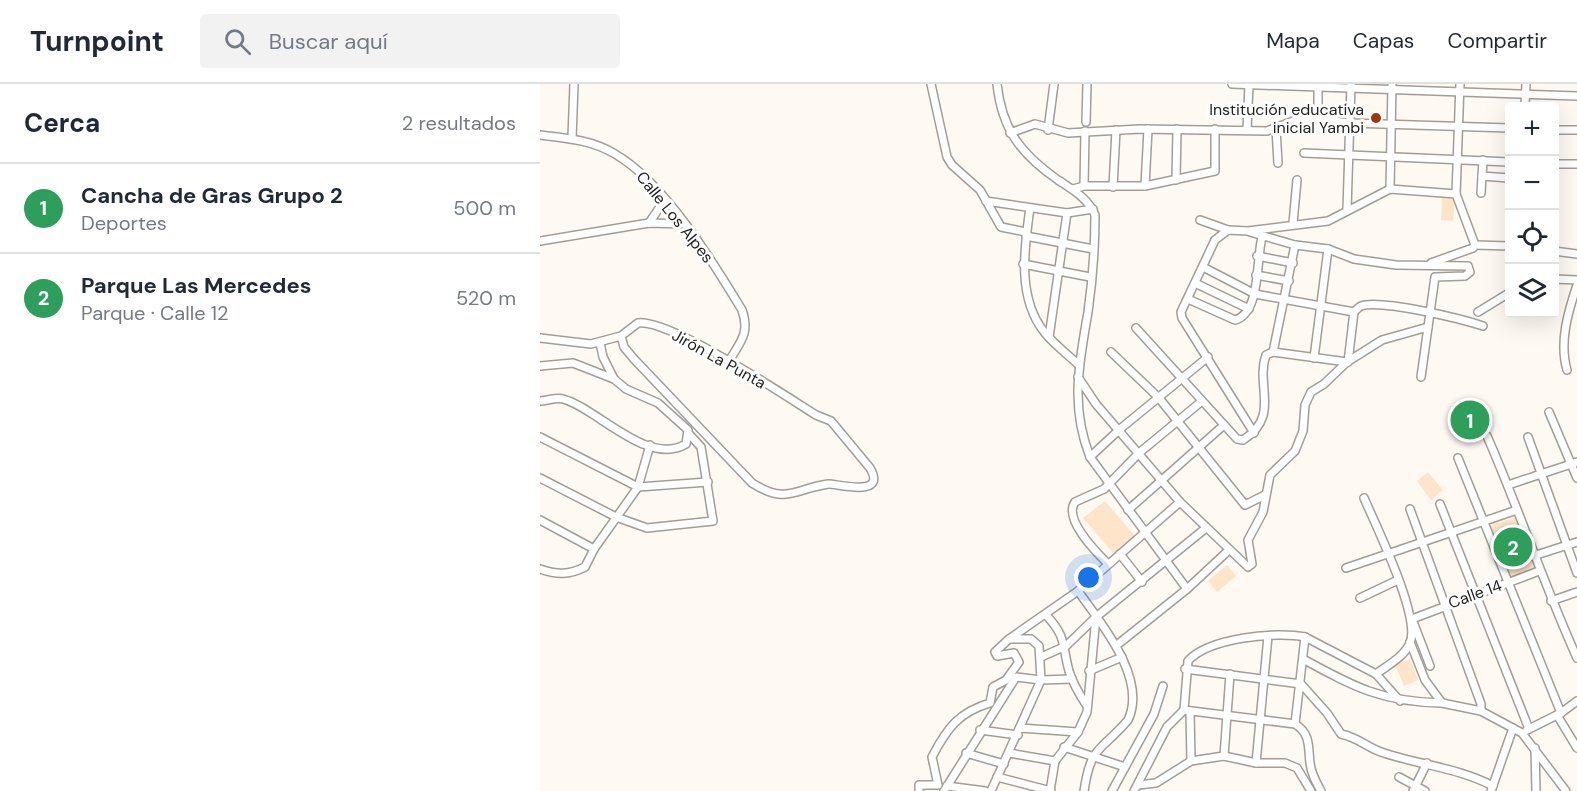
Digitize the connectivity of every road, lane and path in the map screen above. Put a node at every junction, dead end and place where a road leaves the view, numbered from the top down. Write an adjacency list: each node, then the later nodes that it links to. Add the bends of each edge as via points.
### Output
1 (574, 84): 35 (street)
2 (932, 84): 57 (street, via 947,157)
3 (997, 84): 33 (street, via 1004,121)
4 (1054, 84): 27 (street)
5 (1087, 84): 18 (street)
6 (1232, 84): 8 (street)
7 (1526, 84): 14 (street)
8 (1249, 85): 9 (street); 29 (street)
9 (1317, 85): 10 (street); 17 (street)
10 (1351, 86): 11 (street); 19 (street)
11 (1392, 87): 12 (street); 20 (street)
12 (1427, 87): 13 (street)
13 (1460, 88): 14 (street); 21 (street)
14 (1526, 94): 15 (street); 16 (street)
15 (1577, 96)
16 (1526, 102)
17 (1318, 119): 19 (street); 26 (street, via 1296,120)
18 (1086, 122)
19 (1350, 123): 20 (street); 37 (street)
20 (1390, 124): 21 (street); 38 (street)
21 (1459, 126): 22 (street); 39 (street)
22 (1505, 128)
23 (1148, 129): 24 (street); 28 (street); 50 (street)
24 (1177, 129): 25 (street); 47 (street)
25 (1215, 129): 29 (street); 47 (street, via 1215,171)
26 (1276, 129): 29 (street); 42 (street)
27 (1048, 130): 32 (street); 33 (street, via 1035,124)
28 (1116, 130): 32 (street); 51 (street)
29 (1247, 130)
30 (1559, 130): 31 (street)
31 (1577, 130)
32 (1085, 131): 49 (street)
33 (1011, 133): 52 (street, via 1032,159)
34 (540, 135): 35 (street, Calle Los Alpes)
35 (572, 138): 56 (street, Calle Los Alpes, via 600,147 631,164)
36 (1304, 153): 37 (street)
37 (1349, 155): 38 (street); 60 (street)
38 (1390, 157): 39 (street); 53 (street)
39 (1458, 159): 40 (street); 55 (street)
40 (1483, 160): 41 (street); 45 (street)
41 (1505, 162)
42 (1278, 163)
43 (1559, 164): 44 (street)
44 (1577, 164)
45 (1482, 177): 46 (street); 54 (street)
46 (1505, 178)
47 (1176, 180): 50 (street)
48 (1297, 180): 65 (street)
49 (1084, 186): 51 (street); 52 (street)
50 (1144, 186): 51 (street)
51 (1113, 188)
52 (1073, 189): 59 (street)
53 (1390, 189): 55 (street); 60 (street)
54 (1481, 193)
55 (1456, 194): 73 (street)
56 (664, 201): 63 (street); 64 (street, Calle Los Alpes)
57 (986, 201): 58 (street); 68 (street, via 1000,227)
58 (1030, 208): 61 (street); 68 (street)
59 (1093, 208): 61 (street); 75 (street)
60 (1347, 210): 65 (street, via 1328,220)
61 (1067, 213): 71 (street)
62 (1200, 220): 66 (street)
63 (650, 223): 64 (street); 70 (street)
64 (685, 224): 112 (street, Calle Los Alpes, via 746,320 747,330)
65 (1293, 224): 67 (street)
66 (1228, 230): 67 (street); 83 (street, via 1215,240)
67 (1248, 231): 69 (street)
68 (1026, 234): 71 (street); 81 (street)
69 (1262, 237): 72 (street); 79 (street)
70 (540, 241)
71 (1062, 241): 75 (street); 84 (street)
72 (1295, 244): 76 (street); 80 (street)
73 (1475, 245): 74 (street); 82 (street)
74 (1505, 246)
75 (1093, 249): 86 (street)
76 (1328, 249): 82 (street, via 1354,259); 96 (street)
77 (1559, 252): 78 (street)
78 (1577, 254)
79 (1257, 256): 80 (street); 85 (street)
80 (1293, 263): 89 (street)
81 (1023, 264): 84 (street); 105 (street, via 1036,318)
82 (1428, 265): 100 (street, via 1468,266 1470,272 1465,276 1436,276)
83 (1203, 267): 90 (street); 92 (street)
84 (1058, 269): 86 (street); 105 (street)
85 (1256, 275): 89 (street); 92 (street)
86 (1090, 277): 114 (street)
87 (1559, 279): 88 (street)
88 (1577, 280)
89 (1289, 281): 95 (street)
90 (1195, 283): 94 (street); 97 (street)
91 (1577, 285): 116 (street, via 1567,313 1563,355)
92 (1255, 294): 95 (street); 97 (street)
93 (1505, 295): 99 (street)
94 (1188, 299): 97 (street, via 1235,320); 110 (street, via 1182,318)
95 (1285, 300): 96 (street); 109 (street)
96 (1322, 306): 98 (street); 111 (street)
97 (1249, 309)
98 (1354, 312): 100 (street, via 1361,306 1376,305); 113 (street)
99 (1478, 312)
100 (1430, 313): 101 (street); 102 (street)
101 (1483, 326)
102 (1428, 327): 113 (street, via 1383,340); 118 (street)
103 (1136, 328): 120 (street)
104 (621, 336): 107 (street, Jirón La Punta); 112 (street, Jirón La Punta, via 638,323 654,324); 112 (street, Jirón La Punta, via 634,359 763,490 787,495 825,485 853,489 870,483 870,468 831,421)
105 (1049, 337): 114 (street)
106 (540, 338): 107 (street)
107 (600, 343): 119 (street)
108 (1111, 352): 121 (street)
109 (1273, 352): 111 (street); 128 (street, via 1264,357 1264,413)
110 (1208, 357): 120 (street); 128 (street)
111 (1314, 358): 113 (street)
112 (729, 361)
113 (1347, 362): 147 (street, via 1311,392 1305,405 1303,431 1294,451 1270,475)
114 (1079, 365): 117 (street)
115 (540, 366): 119 (street, via 573,363)
116 (1567, 370)
117 (1078, 377): 127 (street); 136 (street, via 1081,432)
118 (1421, 377)
119 (614, 379): 129 (street, via 626,389 658,403)
120 (1181, 379): 121 (street); 123 (street)
121 (1158, 398): 125 (street); 127 (street)
122 (540, 401): 133 (street, via 563,399 631,439)
123 (1202, 401): 125 (street); 126 (street)
124 (1549, 412): 138 (street)
125 (1178, 422): 134 (street); 135 (street)
126 (1224, 425): 128 (street, via 1237,439); 134 (street)
127 (1120, 429): 135 (street); 136 (street)
128 (1254, 433)
129 (689, 434): 133 (street, via 681,447); 143 (street, via 701,447)
130 (1487, 436): 145 (street)
131 (540, 437): 146 (street)
132 (1528, 437): 139 (street)
133 (650, 445): 146 (street)
134 (1198, 447): 142 (street); 147 (street, via 1245,505)
135 (1139, 453): 142 (street); 144 (street)
136 (1090, 457): 144 (street)
137 (1458, 458): 156 (street)
138 (1574, 463): 139 (street); 141 (street)
139 (1542, 474): 145 (street); 162 (street)
140 (540, 478): 154 (street)
141 (1577, 478)
142 (1161, 479): 149 (street); 152 (street)
143 (708, 482): 146 (street); 154 (street, via 713,521 647,528)
144 (1110, 484): 152 (street); 169 (street, via 1075,502 1071,511 1090,546)
145 (1508, 484): 153 (street)
146 (638, 487): 154 (street)
147 (1265, 495): 164 (street, via 1263,512 1248,540 1252,564 1245,566)
148 (1364, 498): 166 (street)
149 (1180, 502): 157 (street); 158 (street)
150 (1440, 504): 159 (street)
151 (1410, 509): 160 (street)
152 (1128, 510): 158 (street)
153 (1517, 510): 156 (street); 167 (street)
154 (616, 517): 163 (street)
155 (540, 520): 163 (street)
156 (1484, 521): 159 (street); 176 (street)
157 (1206, 528): 164 (street); 168 (street)
158 (1146, 532): 165 (street); 168 (street)
159 (1451, 533): 160 (street); 180 (street)
160 (1422, 542): 166 (street); 183 (street)
161 (1577, 542): 162 (street)
162 (1567, 545): 167 (street); 173 (street)
163 (594, 549): 171 (street, via 585,567 577,571 557,574)
164 (1228, 550): 177 (street)
165 (1120, 554): 169 (street); 175 (street)
166 (1389, 554): 170 (street); 174 (street)
167 (1533, 556): 172 (street)
168 (1169, 561): 175 (street); 177 (street)
169 (1108, 564): 178 (street)
170 (1346, 568)
171 (540, 569)
172 (1539, 571): 176 (street, Calle 14); 182 (street)
173 (1577, 573)
174 (1398, 579): 181 (street); 186 (street)
175 (1142, 582): 185 (street)
176 (1509, 582): 180 (street, Calle 14); 213 (street)
177 (1187, 589): 191 (street)
178 (1078, 591): 184 (street); 185 (street)
179 (1577, 592): 182 (street)
180 (1474, 594): 183 (street, Calle 14); 219 (street)
181 (1360, 598)
182 (1551, 601): 195 (street)
183 (1446, 604): 186 (street, Calle 14); 212 (street)
184 (1046, 615): 189 (street); 192 (street)
185 (1096, 617): 191 (street); 192 (street); 199 (street)
186 (1412, 619): 190 (street); 197 (street)
187 (1268, 636): 188 (street); 198 (street, via 1209,646 1192,657); 202 (street)
188 (1305, 637): 196 (street); 201 (street)
189 (1009, 639): 193 (street, via 1037,642); 241 (street, via 995,654 1001,657 1014,653 1019,662 1006,680 993,687 990,703 959,717 932,758 938,785 919,785)
190 (1410, 642): 201 (street, via 1401,656); 209 (street, via 1425,680)
191 (1118, 645): 194 (street)
192 (1066, 646): 193 (street); 203 (street)
193 (1041, 657): 204 (street)
194 (1122, 657): 199 (street); 228 (street, via 1132,697 1131,713)
195 (1577, 658)
196 (1303, 659): 205 (street); 208 (street, via 1371,694)
197 (1430, 666)
198 (1185, 669): 200 (street); 211 (street)
199 (1089, 671): 210 (street)
200 (1230, 674): 202 (street); 214 (street)
201 (1376, 674): 208 (street)
202 (1265, 678): 205 (street); 215 (street)
203 (1072, 679): 204 (street); 210 (street)
204 (1041, 680): 218 (street, via 1016,677); 220 (street)
205 (1301, 684): 216 (street); 232 (street, via 1341,734 1360,739 1382,753)
206 (1163, 686): 234 (street, via 1154,714)
207 (1577, 700): 213 (street)
208 (1400, 701): 209 (street)
209 (1442, 703): 212 (street)
210 (1087, 706): 221 (street)
211 (1187, 711): 214 (street); 230 (street); 237 (street, via 1167,727)
212 (1481, 711): 217 (street)
213 (1559, 714): 219 (street); 224 (street)
214 (1227, 716): 215 (street); 227 (street)
215 (1260, 721): 216 (street); 231 (street)
216 (1294, 724): 248 (street, via 1301,727 1311,745 1310,762)
217 (1513, 728): 219 (street); 240 (street)
218 (980, 730): 220 (street); 225 (street)
219 (1526, 731): 223 (street)
220 (1019, 732): 221 (street); 226 (street)
221 (1078, 732): 222 (street)
222 (1064, 747): 228 (street); 229 (street)
223 (1535, 748): 250 (street); 251 (street)
224 (1577, 748)
225 (966, 753): 233 (street); 239 (street)
226 (1009, 753): 229 (street); 233 (street)
227 (1224, 756): 230 (street); 231 (street)
228 (1092, 757): 234 (street); 245 (street)
229 (1055, 761): 244 (street)
230 (1191, 761): 237 (street, via 1156,783)
231 (1256, 763): 247 (street, via 1285,763 1297,768)
232 (1427, 763): 238 (street); 240 (street, via 1471,776)
233 (1004, 764): 235 (street)
234 (1125, 767): 246 (street)
235 (997, 777): 243 (street); 244 (street)
236 (1400, 777): 238 (street)
237 (1136, 788)
238 (1415, 788): 249 (street)
239 (945, 789): 242 (street)
240 (1492, 789)
241 (919, 791)
242 (985, 791)
243 (991, 791)
244 (1051, 791)
245 (1084, 791)
246 (1112, 791)
247 (1311, 791)
248 (1321, 791)
249 (1425, 791)
250 (1536, 791)
251 (1566, 791)

